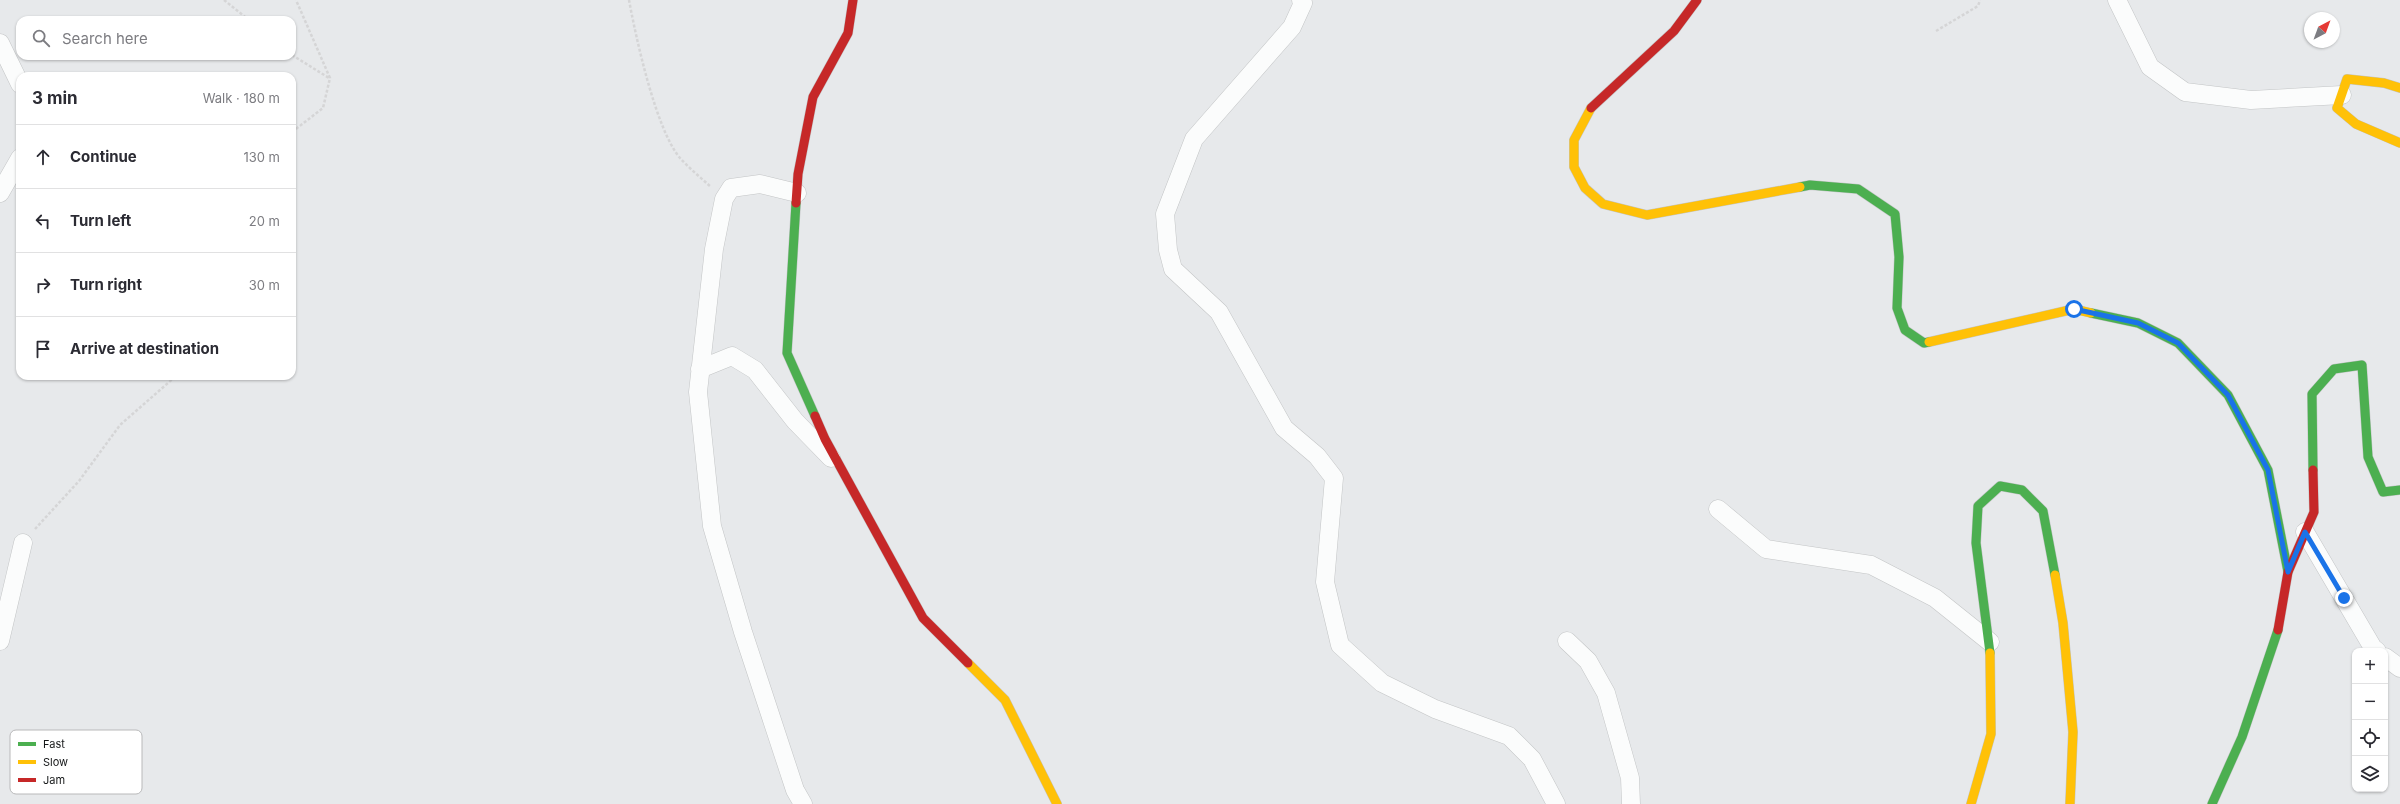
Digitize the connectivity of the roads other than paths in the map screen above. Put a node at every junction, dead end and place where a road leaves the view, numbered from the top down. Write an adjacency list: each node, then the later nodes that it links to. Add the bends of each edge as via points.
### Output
1 (853, 0): 12 (street, via 848,32 813,97 798,174)
2 (1301, 0): 28 (street, via 1303,3 1292,27 1194,139 1165,214 1169,256 1173,269 1219,312 1284,428 1317,456 1334,478 1326,582 1340,645 1382,683 1435,709 1510,736 1532,759)
3 (1697, 0): 19 (street, via 1674,31 1592,106 1574,140 1574,166 1585,188 1603,204 1647,215 1810,185 1858,189 1895,214 1899,257 1897,308 1905,330 1924,343 2074,309 2138,323 2178,343 2228,395 2268,470)
4 (2117, 0): 8 (street, via 2150,67 2185,92 2251,100)
5 (0, 43): 6 (street)
6 (16, 76)
7 (2400, 88): 8 (street, via 2384,83 2347,79)
8 (2342, 94): 9 (street, via 2337,108 2356,124)
9 (2400, 143)
10 (16, 165): 11 (street)
11 (0, 193)
12 (797, 193): 13 (street, via 760,184 731,188 724,199 714,249); 14 (street, via 786,353 824,439)
13 (700, 369): 14 (street, via 732,356 755,370 795,421); 26 (street, via 698,392 712,526 743,632 795,790)
14 (840, 468): 27 (street, via 923,618 1005,700)
15 (2400, 490): 17 (street, via 2383,492 2368,457 2362,365 2334,369 2312,394 2314,512)
16 (1718, 509): 22 (street, via 1766,549 1871,565 1935,598)
17 (2305, 532): 19 (street); 23 (street)
18 (23, 543): 20 (street)
19 (2288, 572): 32 (street, via 2277,634 2242,738)
20 (0, 641)
21 (1567, 641): 29 (street, via 1588,661 1606,693 1630,778)
22 (1990, 642): 30 (street, via 1991,734); 31 (street, via 1976,543 1978,506 2000,486 2022,490 2043,511 2063,623 2073,732)
23 (2373, 648)
24 (2388, 659): 25 (street)
25 (2400, 668)
26 (803, 804)
27 (1057, 804)
28 (1556, 804)
29 (1631, 804)
30 (1971, 804)
31 (2070, 804)
32 (2212, 804)

